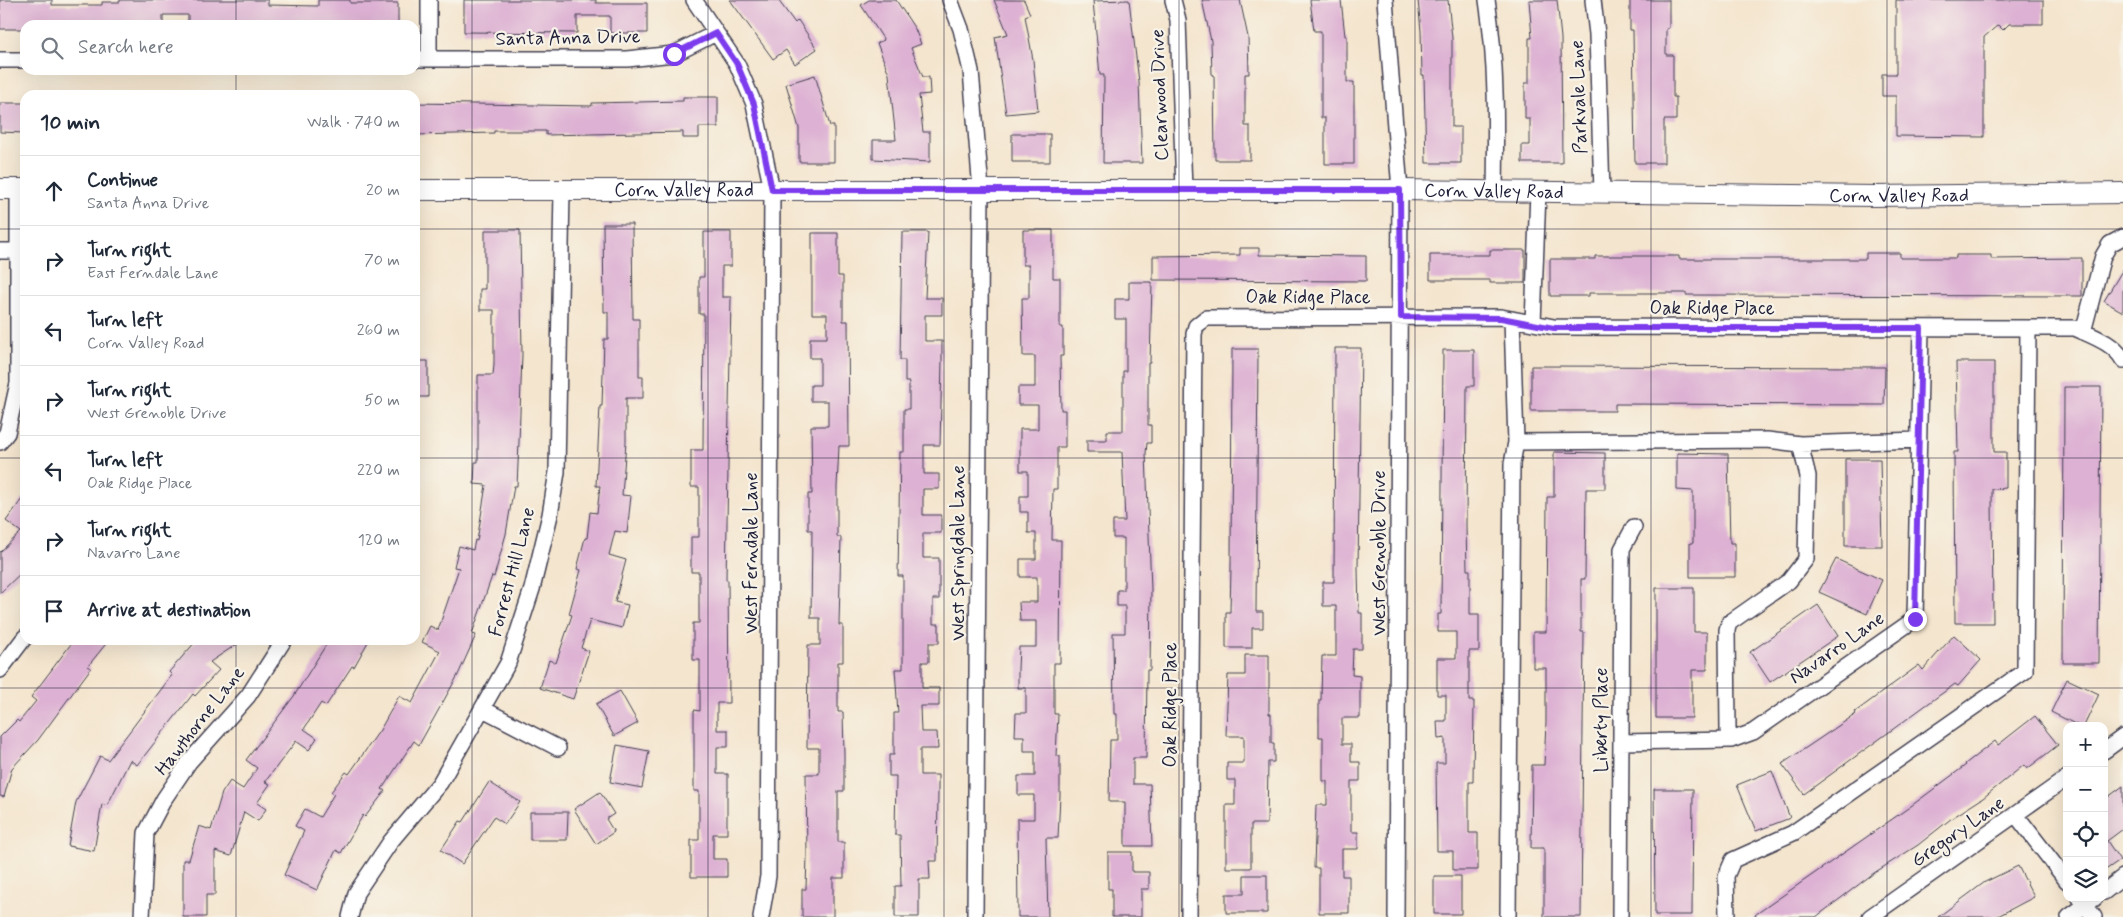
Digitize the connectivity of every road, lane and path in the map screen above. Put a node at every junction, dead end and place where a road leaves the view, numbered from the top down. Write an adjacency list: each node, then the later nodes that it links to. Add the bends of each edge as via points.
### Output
1 (430, 0): 9 (street)
2 (694, 0): 8 (street, West Ferndale Lane)
3 (950, 0): 16 (street, West Springdale Lane, via 971,71)
4 (1173, 0): 17 (street, Clearwood Drive, via 1178,20)
5 (1385, 0): 18 (street, West Grenoble Drive)
6 (1487, 0): 19 (street, via 1494,49)
7 (1593, 0): 21 (street, Parkvale Lane)
8 (716, 33): 9 (street, Santa Anna Drive, via 674,54 627,59); 15 (street, West Ferndale Lane, via 737,64 754,104)
9 (422, 58)
10 (0, 60): 11 (street)
11 (20, 60)
12 (14, 189): 25 (street)
13 (420, 190): 14 (main road, Corn Valley Road)
14 (562, 190): 15 (main road, Corn Valley Road); 41 (street, Forrest Hill Lane, via 555,480 550,514 532,589 508,663)
15 (772, 190): 16 (main road, Corn Valley Road); 55 (street, West Ferndale Lane, via 768,876)
16 (981, 190): 17 (main road, Corn Valley Road); 56 (street, West Springdale Lane)
17 (1184, 190): 18 (main road, Corn Valley Road)
18 (1400, 190): 19 (main road, Corn Valley Road); 26 (street, West Grenoble Drive)
19 (1495, 191): 20 (main road, Corn Valley Road)
20 (1538, 192): 21 (main road, Corn Valley Road); 28 (street)
21 (1602, 192): 22 (main road, Corn Valley Road, via 1876,196)
22 (2123, 193)
23 (2123, 237): 31 (street, via 2110,244 2103,256)
24 (0, 251): 25 (street)
25 (19, 251): 34 (street, via 18,383 7,433)
26 (1401, 317): 27 (street, Oak Ridge Place); 57 (street, Oak Ridge Place, via 1206,318 1196,326); 58 (street, West Grenoble Drive)
27 (1512, 320): 28 (street, Oak Ridge Place); 35 (street)
28 (1534, 324): 29 (street, Oak Ridge Place, via 1554,328)
29 (1921, 328): 30 (street, Oak Ridge Place); 33 (street, Navarro Lane)
30 (2028, 328): 31 (street, Oak Ridge Place, via 2075,328); 61 (street, via 2025,671 1793,833 1733,860 1726,876)
31 (2083, 332): 32 (street, Oak Ridge Place, via 2119,352)
32 (2123, 360)
33 (1919, 440): 36 (street); 43 (street, Navarro Lane, via 1915,619 1753,732)
34 (0, 442)
35 (1516, 442): 36 (street, via 1766,440); 59 (street, via 1512,464)
36 (1800, 444): 43 (street, via 1808,476 1806,560 1789,581 1729,623 1726,630 1728,730)
37 (1634, 527): 44 (street, Liberty Place, via 1622,548)
38 (20, 644): 40 (street)
39 (281, 645): 53 (street, Hawthorne Lane, via 248,696 189,762 146,833)
40 (0, 670)
41 (483, 709): 45 (street); 54 (street, Forrest Hill Lane, via 440,782 391,841 356,893)
42 (2123, 737): 46 (street)
43 (1731, 740): 44 (street, Navarro Lane)
44 (1620, 742): 60 (street, Liberty Place)
45 (558, 748)
46 (2108, 748)
47 (2063, 781): 48 (street, Gregory Lane)
48 (2016, 816): 49 (street); 62 (street, Gregory Lane)
49 (2063, 876)
50 (2123, 877): 51 (street)
51 (2108, 889)
52 (2089, 905): 63 (street)
53 (142, 917)
54 (350, 917)
55 (761, 917)
56 (975, 917)
57 (1189, 917)
58 (1396, 917)
59 (1508, 917)
60 (1620, 917)
61 (1727, 917)
62 (1870, 917)
63 (2069, 917)

